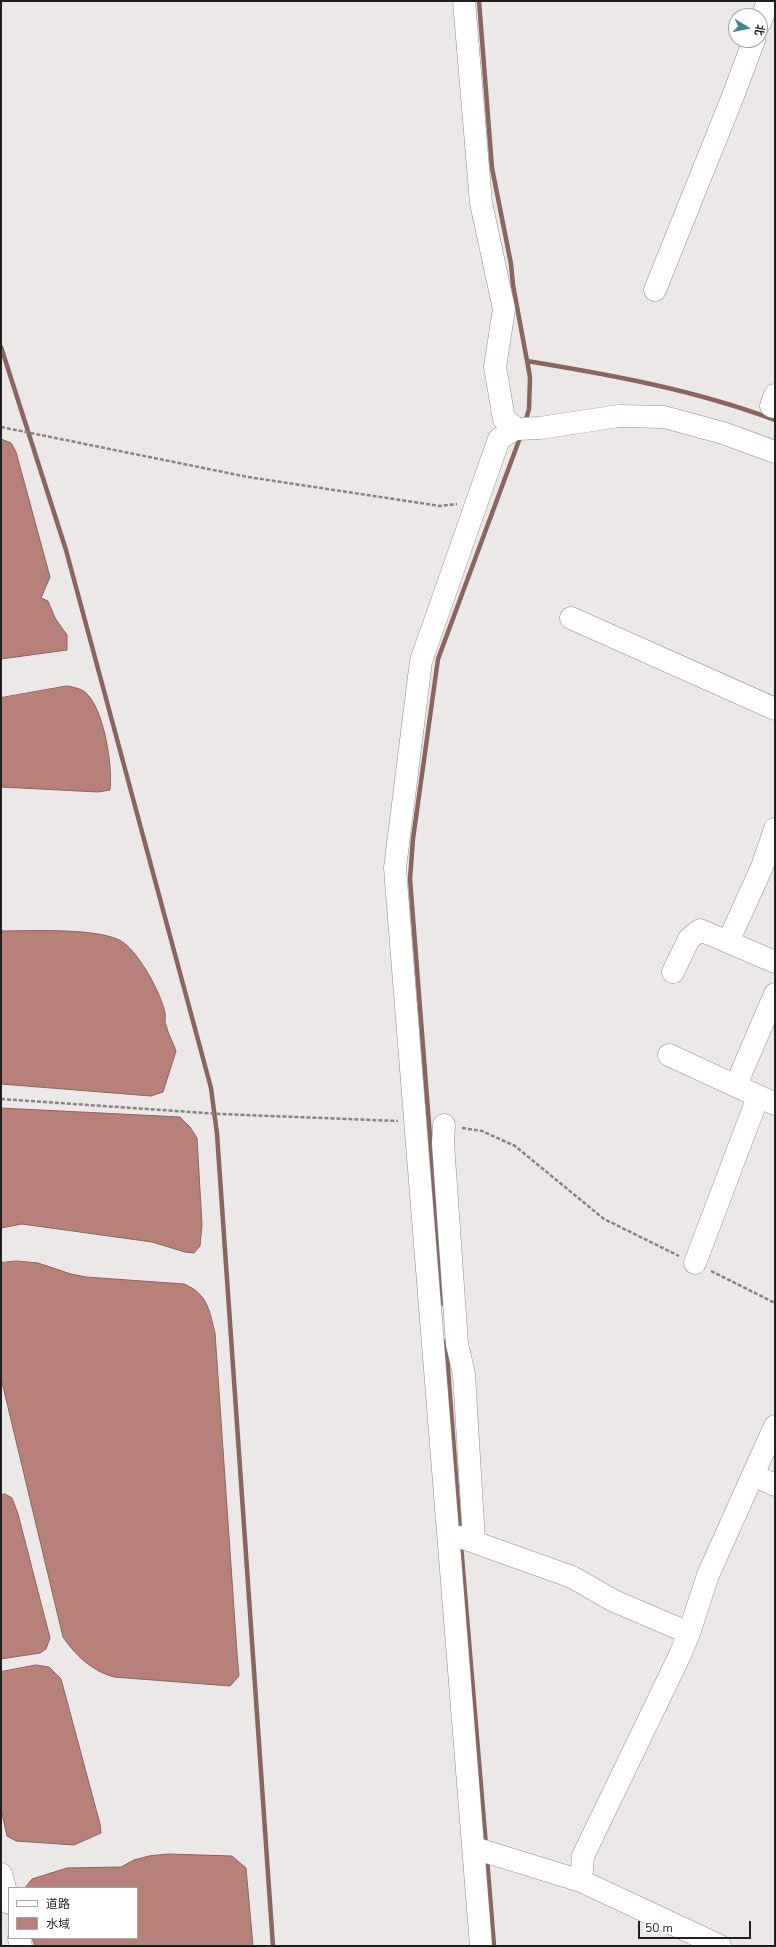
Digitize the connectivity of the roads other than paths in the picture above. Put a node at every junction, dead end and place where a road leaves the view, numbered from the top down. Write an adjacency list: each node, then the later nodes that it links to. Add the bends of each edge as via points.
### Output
1 (464, 1): 6 (street, via 481,202 504,309 495,367 504,419)
2 (751, 48): 3 (street)
3 (655, 290)
4 (775, 394): 5 (street, via 771,406)
5 (775, 407)
6 (521, 429): 7 (street, via 619,416 664,416 723,433); 23 (street, via 500,439 421,661 395,868 415,1122)
7 (775, 452)
8 (571, 618): 9 (street)
9 (775, 709)
10 (775, 829): 11 (street, via 762,867)
11 (728, 942): 12 (street); 13 (street, via 700,930 689,939)
12 (775, 962)
13 (673, 972)
14 (775, 994): 16 (street)
15 (669, 1055): 16 (street)
16 (736, 1085): 17 (street)
17 (767, 1100): 19 (street)
18 (444, 1125): 23 (street, via 443,1143 457,1344 464,1374)
19 (695, 1263)
20 (775, 1426): 21 (street)
21 (753, 1475): 22 (street); 24 (street, via 708,1575)
22 (775, 1485)
23 (461, 1537): 24 (street, via 572,1577 614,1601); 25 (street)
24 (689, 1633): 27 (street, via 583,1856)
25 (482, 1850): 27 (street); 29 (street)
26 (1, 1874): 28 (street)
27 (581, 1881): 30 (street)
28 (8, 1899)
29 (481, 1946)
30 (720, 1946)

